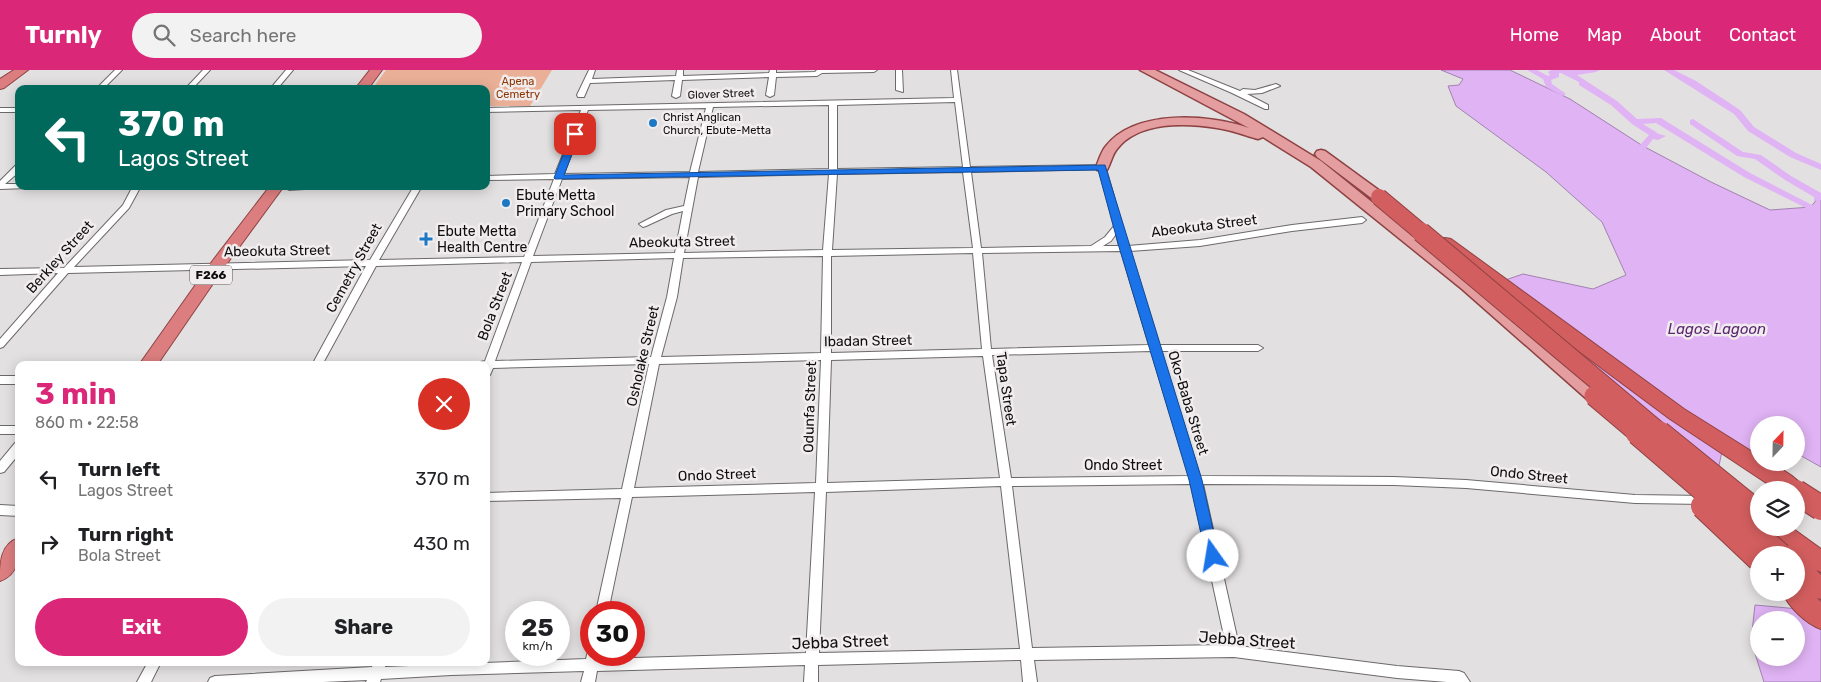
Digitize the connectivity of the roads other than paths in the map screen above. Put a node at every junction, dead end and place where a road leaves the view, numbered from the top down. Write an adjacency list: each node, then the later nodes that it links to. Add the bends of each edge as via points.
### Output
1 (22, 70): 17 (highway)
2 (120, 70): 18 (street)
3 (207, 70): 19 (street)
4 (290, 70): 20 (street)
5 (376, 70): 21 (highway)
6 (592, 70): 16 (street)
7 (680, 70): 15 (street)
8 (874, 70): 14 (street)
9 (899, 70): 23 (street)
10 (954, 70): 28 (street, Tapa Street)
11 (1146, 70): 36 (main road, via 1260,128)
12 (1162, 70): 42 (main road, via 1263,119 1316,151)
13 (1182, 70): 24 (street)
14 (773, 73): 15 (street); 26 (street)
15 (678, 78): 16 (street); 27 (street)
16 (587, 81): 25 (street)
17 (0, 85)
18 (103, 85)
19 (192, 85)
20 (277, 85)
21 (364, 85)
22 (1276, 86): 24 (street, via 1250,94)
23 (900, 90)
24 (1235, 91): 31 (street)
25 (581, 95)
26 (770, 95)
27 (676, 96)
28 (957, 100): 29 (street, Glover Street); 38 (street, Tapa Street)
29 (833, 102): 30 (street, Glover Street); 40 (street, Odunfa Street)
30 (710, 105): 32 (street, Glover Street); 41 (street, Osholake Street)
31 (1264, 107)
32 (585, 109): 35 (street, Glover Street); 44 (street, Bola Street)
33 (0, 110): 34 (street)
34 (15, 110)
35 (490, 110)
36 (1316, 164): 37 (main road, via 1253,133 1221,125 1188,122 1158,124 1130,132 1113,142 1104,155); 42 (main road)
37 (1102, 167): 38 (street); 54 (street, Oko-Baba Street)
38 (966, 169): 40 (street); 57 (street, Tapa Street)
39 (15, 171): 45 (street)
40 (832, 171): 41 (street); 58 (street, Odunfa Street)
41 (694, 174): 44 (street); 51 (street, Osholake Street)
42 (1340, 175): 50 (main road); 77 (main road)
43 (490, 178): 44 (street)
44 (558, 178): 60 (street, Bola Street)
45 (0, 186): 46 (street)
46 (15, 186)
47 (134, 190): 63 (street, Berkley Street, via 126,206)
48 (274, 190): 62 (highway, F266)
49 (416, 190): 61 (street, Cemetry Street)
50 (1379, 197): 83 (highway, bridge, via 1503,284 1677,414); 91 (highway, bridge)
51 (689, 207): 53 (street); 59 (street, Osholake Street)
52 (1362, 220): 55 (street, Abeokuta Street, via 1200,243)
53 (643, 224)
54 (1118, 226): 55 (street, Oko-Baba Street); 56 (street, via 1108,239)
55 (1124, 247): 56 (street, Abeokuta Street); 66 (street, Oko-Baba Street)
56 (1092, 248): 57 (street, Abeokuta Street)
57 (977, 249): 58 (street, Abeokuta Street); 68 (street, Tapa Street)
58 (827, 253): 59 (street, Abeokuta Street); 69 (street, Odunfa Street)
59 (680, 256): 60 (street, Abeokuta Street); 73 (street, Osholake Street)
60 (528, 260): 61 (street, Abeokuta Street); 72 (street, Bola Street)
61 (372, 264): 62 (street, Abeokuta Street); 71 (street, Cemetry Street)
62 (217, 266): 63 (street, Abeokuta Street); 70 (highway, F266)
63 (65, 271): 64 (street, Abeokuta Street); 65 (street, Berkley Street)
64 (0, 272)
65 (0, 345)
66 (1155, 348): 67 (street, Ibadan Street); 68 (street, Ibadan Street); 82 (street, Oko-Baba Street)
67 (1258, 348)
68 (987, 353): 69 (street, Ibadan Street); 84 (street, Tapa Street)
69 (826, 355): 73 (street, Ibadan Street); 85 (street, Odunfa Street)
70 (151, 361)
71 (319, 361)
72 (487, 361)
73 (655, 361): 74 (street, Ibadan Street); 86 (street, Osholake Street)
74 (490, 367)
75 (0, 380): 76 (street)
76 (15, 380)
77 (1594, 396): 96 (highway, bridge); 97 (highway, bridge, via 1651,456)
78 (0, 430): 79 (street)
79 (15, 430)
80 (15, 451): 81 (street)
81 (0, 469)
82 (1196, 480): 84 (street, Ondo Street); 89 (street, Ondo Street, via 1466,484 1636,499); 106 (street, Oko-Baba Street)
83 (1780, 481)
84 (1006, 482): 85 (street, Ondo Street); 107 (street, Tapa Street)
85 (821, 487): 86 (street, Ondo Street); 108 (street, Odunfa Street)
86 (628, 492): 87 (street, Ondo Street); 103 (street, Osholake Street)
87 (490, 497)
88 (1805, 497): 92 (highway, bridge)
89 (1750, 500)
90 (1805, 505): 92 (street)
91 (1750, 507)
92 (1821, 507)
93 (0, 510): 94 (street)
94 (15, 511)
95 (1787, 536): 99 (highway)
96 (1769, 546)
97 (1750, 550)
98 (15, 551): 100 (highway)
99 (1821, 562)
100 (0, 572)
101 (1805, 576): 102 (highway)
102 (1821, 589)
103 (604, 601)
104 (1803, 601): 105 (highway)
105 (1821, 618)
106 (1234, 652): 107 (street, Jebba Street); 119 (street, Jebba Street, via 1459,677)
107 (1027, 654): 108 (street, Jebba Street); 118 (street, Tapa Street)
108 (811, 659): 109 (street, Jebba Street); 117 (street, Odunfa Street)
109 (645, 660)
110 (580, 661): 113 (street, Jebba Street)
111 (153, 666): 114 (street)
112 (591, 666): 116 (street)
113 (376, 673): 115 (street, Jebba Street)
114 (144, 682)
115 (215, 682)
116 (588, 682)
117 (811, 682)
118 (1030, 682)
119 (1463, 682)

